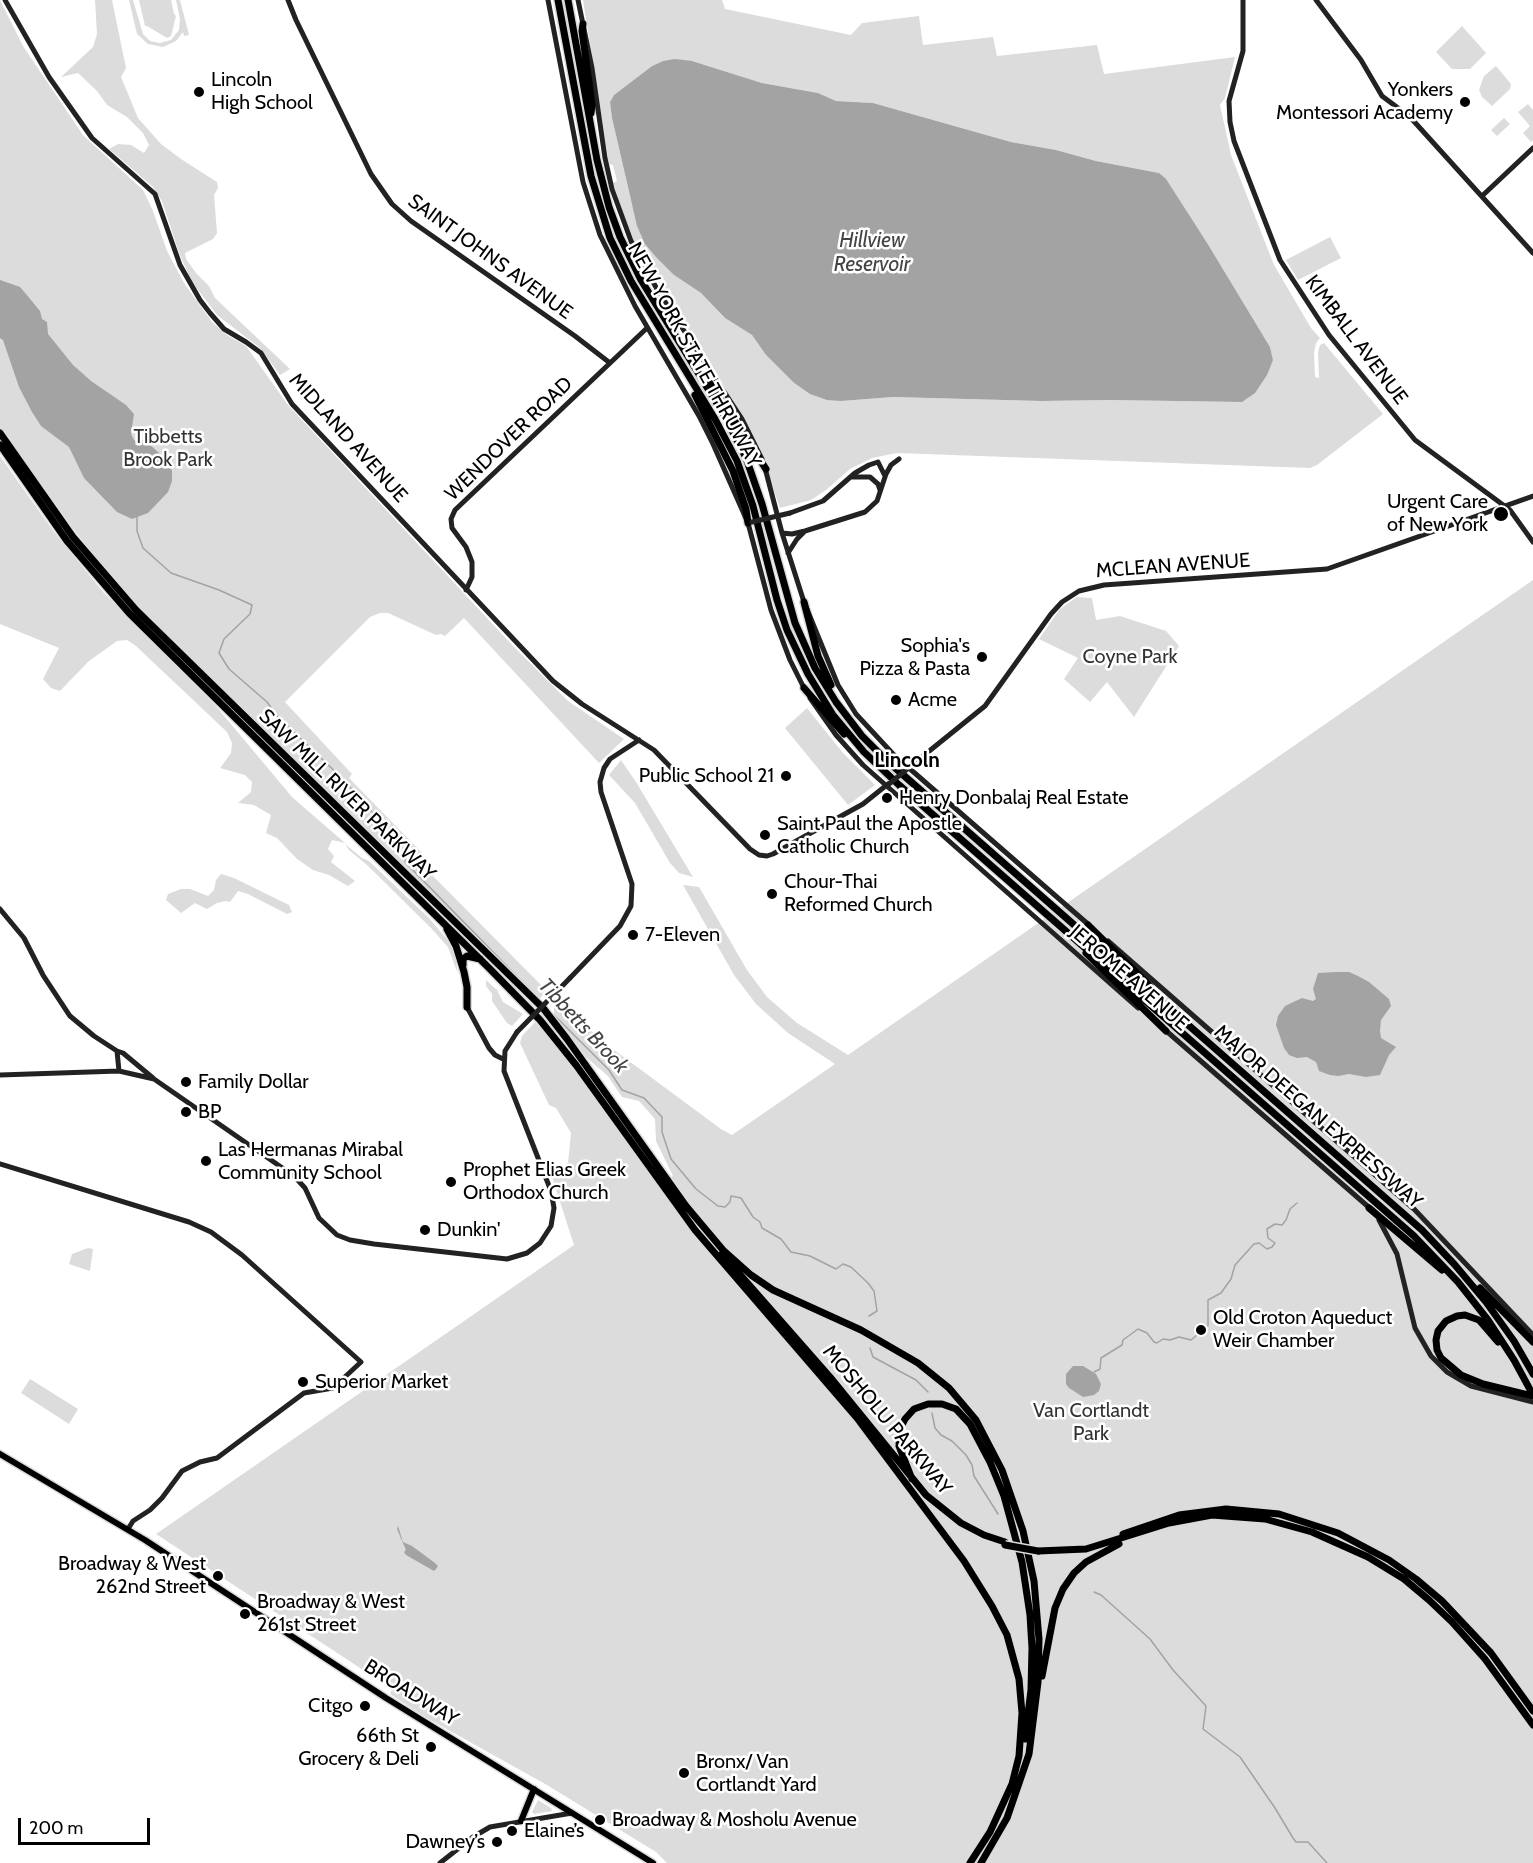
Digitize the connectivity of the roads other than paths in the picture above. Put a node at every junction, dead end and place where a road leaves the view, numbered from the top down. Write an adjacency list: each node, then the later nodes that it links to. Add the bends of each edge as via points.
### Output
1 (5, 0): 34 (street, MIDLAND AVENUE, via 49,77 92,138 155,194 180,265 210,313 224,329 261,354 292,404)
2 (288, 0): 17 (street, SAINT JOHNS AVENUE, via 371,174 392,204)
3 (548, 0): 14 (street, JEROME AVENUE, via 590,211)
4 (558, 0): 16 (highway, NEW YORK STATE THRUWAY, via 588,161 605,223 631,281)
5 (568, 0): 10 (highway, NEW YORK STATE THRUWAY)
6 (578, 0): 9 (street, JEROME AVENUE)
7 (1243, 0): 28 (street, KIMBALL AVENUE, via 1243,51 1229,101 1230,122 1280,260 1329,335 1415,440)
8 (1316, 0): 12 (street, via 1387,101 1410,117)
9 (583, 24): 10 (highway, via 592,105); 22 (street, JEROME AVENUE, via 605,158 631,241 658,291 746,427)
10 (590, 119): 15 (highway, NEW YORK STATE THRUWAY, via 605,191 620,237)
11 (1533, 148): 12 (street)
12 (1482, 196): 13 (street)
13 (1533, 253)
14 (647, 328): 17 (street, WENDOVER ROAD); 29 (street, JEROME AVENUE, via 699,416)
15 (679, 341): 22 (highway); 37 (highway, NEW YORK STATE THRUWAY, via 746,458 795,623)
16 (673, 350): 29 (highway, via 732,471); 39 (highway, NEW YORK STATE THRUWAY, via 723,433 743,476 782,615 800,659 833,715)
17 (610, 363): 34 (street, WENDOVER ROAD, via 453,512 452,528 472,562 472,577)
18 (0, 432): 58 (highway, SAW MILL RIVER PARKWAY, via 73,537 136,610 543,1008)
19 (0, 445): 44 (highway, SAW MILL RIVER PARKWAY, via 97,578)
20 (899, 459): 23 (street)
21 (875, 463): 23 (street); 24 (street); 25 (street)
22 (766, 469): 31 (street, JEROME AVENUE)
23 (885, 476): 26 (street)
24 (850, 477): 25 (street); 29 (street, bridge, via 823,501)
25 (873, 479): 26 (street)
26 (880, 492): 30 (street, via 866,512)
27 (1533, 496): 28 (street, MCLEAN AVENUE)
28 (1504, 506): 32 (street, KIMBALL AVENUE); 40 (street, MCLEAN AVENUE, via 1327,569 1104,585 1079,591 1051,614 985,706)
29 (750, 523): 36 (street, JEROME AVENUE, via 771,610)
30 (806, 531): 31 (street); 33 (street)
31 (782, 533): 33 (street, JEROME AVENUE)
32 (1533, 542)
33 (788, 553): 35 (street, JEROME AVENUE)
34 (466, 590): 38 (street, MIDLAND AVENUE, via 553,681 582,705)
35 (804, 602): 37 (highway, via 818,656); 40 (street, JEROME AVENUE, via 844,694 869,730)
36 (804, 688): 39 (highway, via 834,725); 41 (street, JEROME AVENUE, via 841,741)
37 (836, 702): 42 (highway, NEW YORK STATE THRUWAY, via 885,759)
38 (639, 740): 41 (street, MCLEAN AVENUE, via 662,758 750,849 762,855 773,854 843,816); 53 (street, bridge, via 610,759 600,782 631,881 633,895 627,917 517,1032)
39 (864, 752): 46 (highway, NEW YORK STATE THRUWAY)
40 (907, 769): 41 (street, MCLEAN AVENUE, bridge); 45 (street, JEROME AVENUE)
41 (888, 785): 51 (street, JEROME AVENUE)
42 (1056, 908): 49 (highway, MAJOR DEEGAN EXPRESSWAY)
43 (0, 909): 52 (street, via 24,938 70,1016)
44 (443, 923): 47 (highway, SAW MILL RIVER PARKWAY); 48 (highway)
45 (1088, 924): 49 (highway); 63 (street, JEROME AVENUE, via 1414,1209)
46 (1071, 934): 51 (highway); 62 (highway, MAJOR DEEGAN EXPRESSWAY, via 1391,1214)
47 (481, 960): 48 (highway, via 465,957); 58 (highway, SAW MILL RIVER PARKWAY, via 566,1052)
48 (463, 968): 50 (highway)
49 (1167, 1006): 61 (highway, MAJOR DEEGAN EXPRESSWAY, via 1399,1208)
50 (467, 1007): 53 (street, via 490,1050)
51 (1166, 1031): 59 (street, JEROME AVENUE)
52 (120, 1052): 54 (street, via 127,1060); 56 (street)
53 (504, 1059): 56 (street, via 505,1075 549,1185 554,1208 551,1226 542,1241 527,1253 507,1259 374,1244 337,1235 321,1221 305,1188 294,1176)
54 (123, 1071): 55 (street); 56 (street)
55 (0, 1075)
56 (154, 1079)
57 (0, 1164): 72 (street, via 211,1232 361,1362 335,1386 306,1392 217,1458 182,1471 162,1498)
58 (666, 1184): 60 (highway); 71 (highway, via 715,1255)
59 (1369, 1208): 62 (highway); 67 (street, JEROME AVENUE, via 1395,1248 1413,1323 1428,1352 1447,1372 1466,1384)
60 (693, 1215): 71 (highway, MOSHOLU PARKWAY, via 719,1252 830,1377); 75 (highway, via 751,1275 918,1363 949,1388 976,1420 1002,1470 1029,1559 1039,1639)
61 (1455, 1265): 64 (highway); 66 (highway, MAJOR DEEGAN EXPRESSWAY, via 1501,1321)
62 (1458, 1282): 65 (highway, MAJOR DEEGAN EXPRESSWAY)
63 (1533, 1335)
64 (1533, 1342)
65 (1514, 1360): 67 (highway, via 1483,1324 1470,1316 1451,1318 1437,1334 1438,1353 1453,1369 1474,1381); 68 (highway, MAJOR DEEGAN EXPRESSWAY)
66 (1533, 1374)
67 (1522, 1396): 68 (highway); 69 (street, JEROME AVENUE)
68 (1533, 1396)
69 (1533, 1402)
70 (0, 1454): 72 (main road, BROADWAY)
71 (909, 1481): 74 (highway, MOSHOLU PARKWAY, bridge, via 952,1517 979,1533); 78 (highway, via 970,1569 1006,1635 1016,1663 1022,1701); 78 (highway, via 899,1446 904,1419 914,1409 928,1404 956,1409 976,1433 999,1482 1025,1574 1031,1690 1023,1750)
72 (128, 1529): 79 (main road, BROADWAY)
73 (1140, 1533): 74 (highway, MOSHOLU PARKWAY, via 1086,1549); 75 (highway, via 1086,1562 1063,1588 1055,1608); 77 (highway, MOSHOLU PARKWAY, via 1193,1518 1243,1516 1292,1526 1351,1548 1404,1580 1447,1616 1493,1669)
74 (1038, 1549): 76 (highway, MOSHOLU PARKWAY, via 1088,1544 1170,1517 1207,1510 1263,1512 1313,1524 1379,1554 1433,1593 1484,1645)
75 (1036, 1705): 85 (highway, via 1029,1754 1017,1794)
76 (1533, 1711)
77 (1533, 1725)
78 (1016, 1768): 84 (highway, via 994,1824)
79 (534, 1790): 80 (main road, BROADWAY); 81 (main road)
80 (572, 1813): 81 (street); 83 (main road, BROADWAY)
81 (521, 1821): 82 (street, via 490,1827)
82 (440, 1863)
83 (653, 1863)
84 (970, 1863)
85 (981, 1863)

